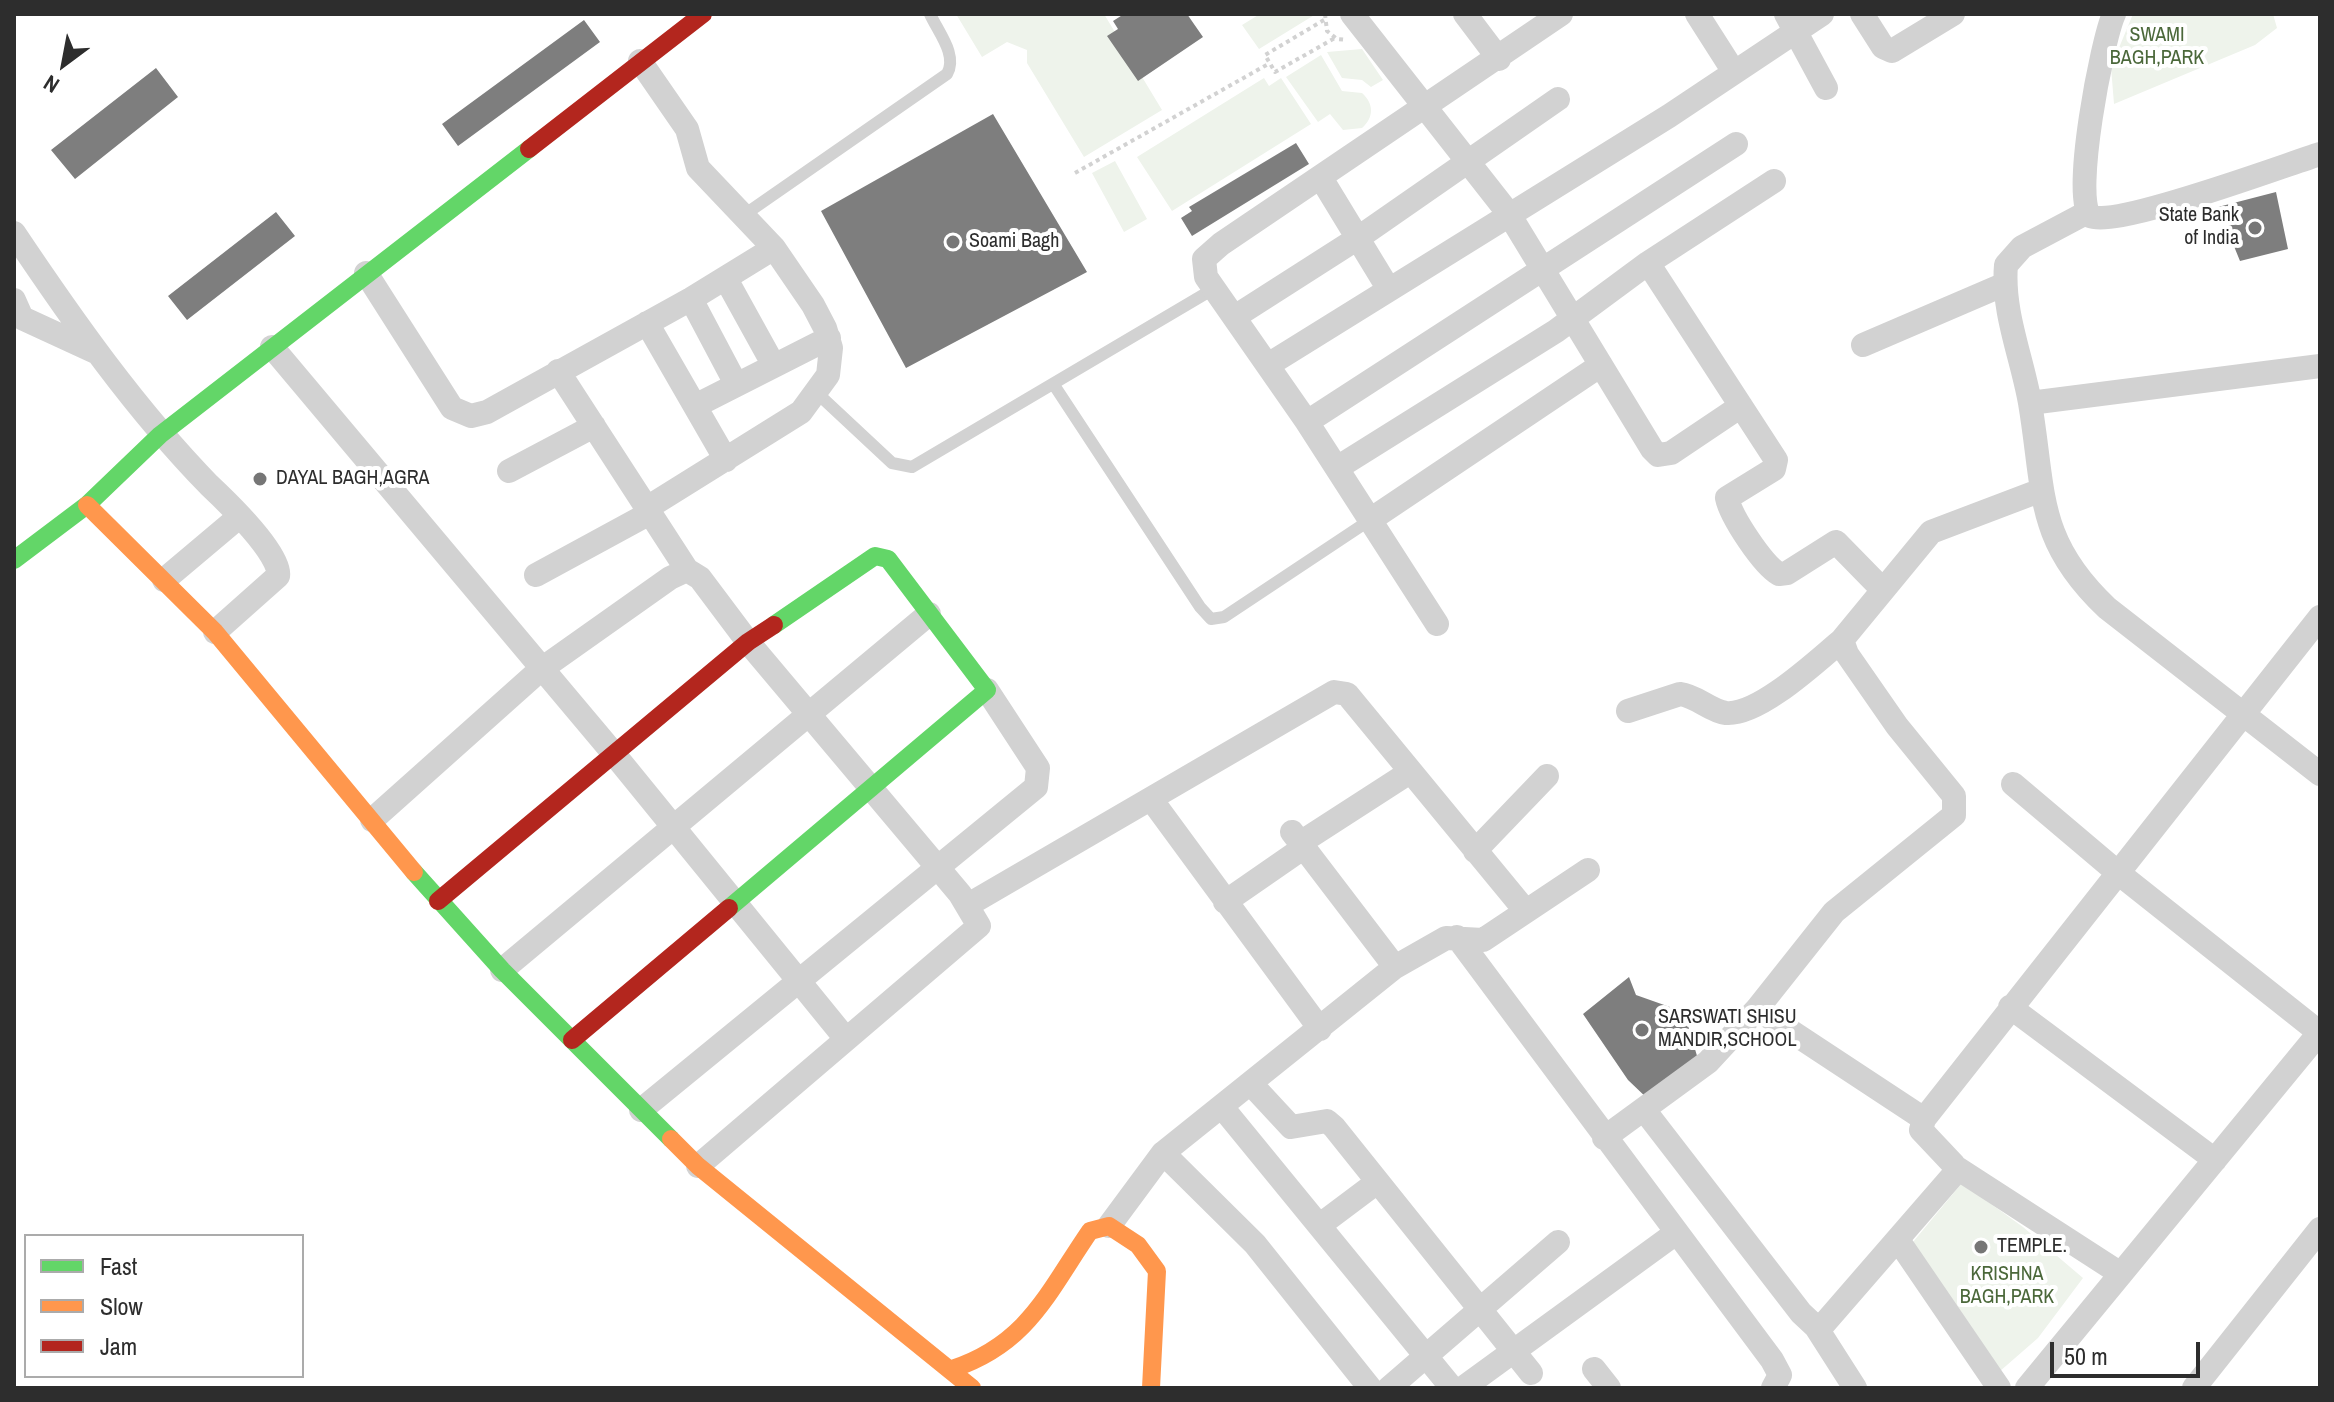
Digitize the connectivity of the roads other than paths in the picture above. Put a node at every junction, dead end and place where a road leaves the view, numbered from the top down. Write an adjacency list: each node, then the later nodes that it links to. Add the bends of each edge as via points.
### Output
1 (703, 14): 13 (street)
2 (930, 14): 25 (lane, via 950,55 947,74)
3 (1352, 14): 17 (street)
4 (1465, 14): 12 (street)
5 (1561, 14): 12 (street)
6 (1697, 14): 14 (street)
7 (1822, 14): 11 (street)
8 (1862, 14): 9 (street, via 1883,47 1892,51)
9 (1953, 14)
10 (2114, 14): 23 (street, via 2096,88)
11 (1791, 23): 14 (street); 15 (street)
12 (1499, 59): 17 (street)
13 (640, 61): 25 (street, via 685,124 698,168); 31 (street)
14 (1734, 72): 24 (street)
15 (1826, 88)
16 (1558, 99): 20 (street)
17 (1424, 108): 20 (street); 21 (street)
18 (1736, 144): 30 (street)
19 (2320, 154): 23 (street, via 2115,217)
20 (1467, 162): 24 (street); 27 (street)
21 (1321, 178): 27 (street); 34 (street, via 1209,253 1204,271)
22 (1774, 181): 29 (street)
23 (2086, 213): 33 (street, via 2012,255)
24 (1509, 214): 30 (street); 35 (street)
25 (744, 215): 28 (street)
26 (14, 233): 44 (street)
27 (1358, 238): 35 (street); 38 (street)
28 (774, 248): 32 (street); 41 (street)
29 (1648, 263): 39 (street); 55 (street)
30 (1541, 267): 39 (street); 56 (street)
31 (366, 273): 43 (street); 49 (street, via 452,408 462,414 487,412)
32 (726, 279): 36 (street); 45 (street)
33 (2005, 284): 42 (street); 53 (street)
34 (1215, 288): 38 (street); 51 (lane)
35 (1388, 288): 46 (street)
36 (691, 299): 40 (street); 50 (street)
37 (14, 300): 44 (street, via 22,318)
38 (1236, 316): 46 (street)
39 (1572, 316): 47 (street); 60 (street)
40 (647, 323): 49 (street); 54 (street)
41 (829, 338): 45 (street); 52 (street, via 828,375)
42 (1863, 345)
43 (272, 347): 58 (street); 78 (street)
44 (101, 354): 58 (street)
45 (773, 364): 50 (street)
46 (1268, 365): 56 (street)
47 (1601, 365): 55 (street, via 1658,455 1671,453); 66 (street)
48 (2320, 366): 53 (street)
49 (558, 371): 57 (street)
50 (736, 384): 54 (street)
51 (1054, 385): 52 (lane, via 932,458 905,468 892,463); 66 (lane, via 1211,619 1224,617)
52 (817, 393): 59 (street, via 801,412)
53 (2030, 403): 62 (street)
54 (695, 406): 59 (street)
55 (1741, 406): 71 (street, via 1777,463 1728,495 1727,501 1770,568 1787,573 1836,542)
56 (1307, 422): 60 (street)
57 (594, 426): 61 (street); 64 (street)
58 (160, 435): 63 (street); 65 (street)
59 (726, 460): 64 (street)
60 (1337, 468): 66 (street)
61 (509, 471)
62 (2039, 491): 71 (street, via 1931,532); 82 (street, via 2052,533 2082,584)
63 (87, 505): 67 (street); 70 (street)
64 (648, 511): 68 (street); 69 (street)
65 (240, 516): 70 (street); 75 (street, via 280,569)
66 (1370, 520): 74 (street)
67 (14, 560)
68 (687, 570): 77 (street, via 700,578); 78 (street)
69 (536, 575)
70 (164, 580): 75 (street)
71 (1883, 590): 76 (street)
72 (929, 614): 77 (street, via 888,559 878,554); 79 (street); 81 (street)
73 (2320, 617): 82 (street)
74 (1437, 624)
75 (215, 632): 90 (street)
76 (1842, 640): 80 (street, via 1781,691 1734,713 1680,694); 107 (street, via 1897,726 1942,778 1956,810 1946,824 1840,907)
77 (748, 642): 81 (street); 83 (street)
78 (540, 670): 83 (street); 90 (street)
79 (987, 690): 88 (street); 94 (street, via 1038,768 1038,784)
80 (1628, 711)
81 (810, 713): 88 (street); 91 (street)
82 (2246, 714): 85 (street); 96 (street)
83 (614, 754): 91 (street); 97 (street)
84 (1410, 772): 89 (street, via 1347,694 1334,692); 92 (street); 93 (street)
85 (2320, 774)
86 (1547, 776): 93 (street)
87 (2013, 784): 96 (street)
88 (869, 788): 94 (street); 99 (street)
89 (1151, 799): 98 (street); 100 (street)
90 (372, 820): 97 (street)
91 (672, 829): 99 (street); 104 (street)
92 (1298, 841): 98 (street); 103 (street)
93 (1475, 851): 101 (street)
94 (936, 867): 100 (street); 105 (street)
95 (1588, 870): 101 (street)
96 (2117, 872): 106 (street); 109 (street)
97 (438, 901): 104 (street)
98 (1225, 902): 108 (street)
99 (734, 904): 105 (street); 111 (street)
100 (968, 905): 110 (street, via 979,922 977,930)
101 (1524, 909): 102 (street, via 1483,940)
102 (1457, 937): 103 (street, via 1437,942); 117 (street)
103 (1395, 967): 108 (street)
104 (502, 970): 111 (street)
105 (798, 981): 110 (street); 114 (street)
106 (2010, 1007): 116 (street); 119 (street)
107 (1757, 1009): 115 (street, via 1708,1062); 116 (street)
108 (1320, 1029): 112 (street)
109 (2320, 1032): 119 (street)
110 (846, 1039): 120 (street)
111 (572, 1040): 114 (street)
112 (1252, 1085): 113 (street); 122 (street, via 1291,1127 1331,1124)
113 (1222, 1107): 118 (street); 123 (street)
114 (641, 1110): 120 (street)
115 (1645, 1111): 117 (street); 131 (street)
116 (1924, 1119): 121 (street, via 1923,1134)
117 (1604, 1138): 126 (street)
118 (1163, 1153): 124 (street); 136 (street, via 1255,1244)
119 (2215, 1160): 129 (street)
120 (698, 1166): 134 (street)
121 (1957, 1168): 127 (street); 129 (street)
122 (1376, 1183): 123 (street); 130 (street)
123 (1320, 1225): 133 (street)
124 (1109, 1226): 134 (street, via 1090,1231 1003,1345); 138 (street, via 1131,1239 1157,1271)
125 (2320, 1229): 146 (street)
126 (1676, 1233): 132 (street); 142 (street, via 1778,1370)
127 (1898, 1240): 131 (street, via 1830,1320); 144 (street)
128 (1558, 1242): 130 (street)
129 (2121, 1274): 145 (street)
130 (1477, 1310): 132 (street); 133 (street)
131 (1816, 1327): 143 (street)
132 (1512, 1349): 135 (street); 141 (street)
133 (1427, 1355): 139 (street); 140 (street)
134 (952, 1369): 137 (street)
135 (1531, 1373)
136 (1361, 1385)
137 (972, 1388)
138 (1151, 1388)
139 (1389, 1388)
140 (1452, 1388)
141 (1463, 1388)
142 (1773, 1388)
143 (1855, 1388)
144 (1999, 1388)
145 (2027, 1388)
146 (2194, 1388)

